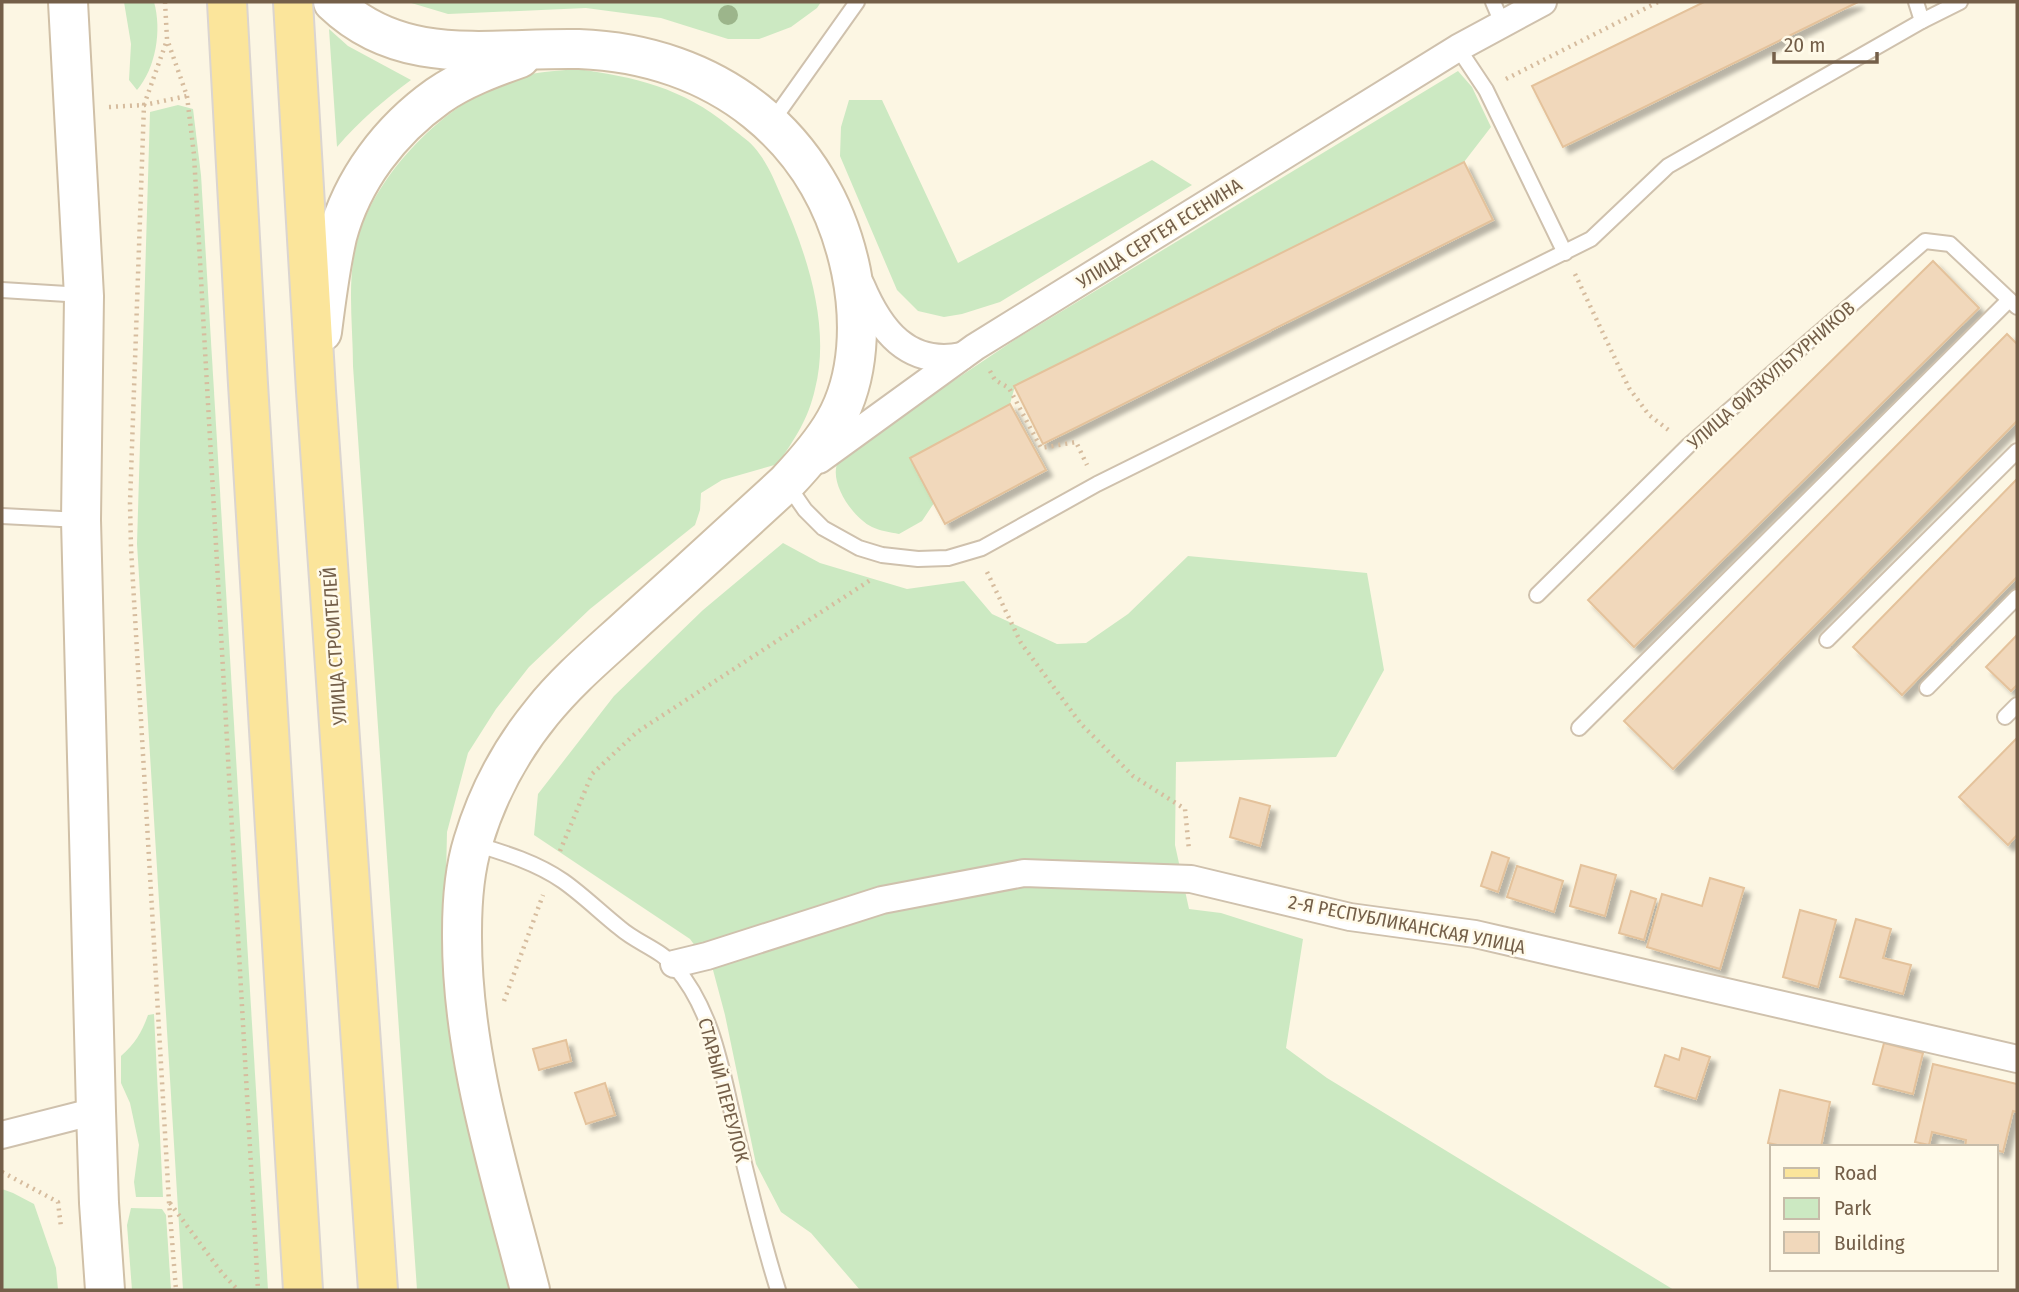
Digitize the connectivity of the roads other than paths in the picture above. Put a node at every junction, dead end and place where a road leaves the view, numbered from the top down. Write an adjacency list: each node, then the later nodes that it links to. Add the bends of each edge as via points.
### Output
1 (68, 2): 17 (street)
2 (227, 2): 38 (main road)
3 (293, 2): 20 (main road, УЛИЦА СТРОИТЕЛЕЙ)
4 (332, 2): 12 (street, via 349,18 407,44 442,50)
5 (857, 2): 13 (lane)
6 (1543, 2): 9 (street, УЛИЦА СЕРГЕЯ ЕСЕНИНА)
7 (1916, 2): 10 (lane)
8 (1960, 2): 10 (lane)
9 (1498, 12): 11 (street, УЛИЦА СЕРГЕЯ ЕСЕНИНА)
10 (1922, 21): 15 (lane, via 1668,166 1591,239)
11 (1458, 48): 15 (lane, via 1486,90); 19 (street, УЛИЦА СЕРГЕЯ ЕСЕНИНА)
12 (545, 50): 13 (street, via 620,53 658,61 722,87); 20 (street, via 439,95 377,153 349,203 338,235)
13 (771, 123): 14 (street, via 812,174)
14 (845, 244): 19 (street, via 871,309 899,342 924,355); 22 (street, via 857,335 847,394 824,439)
15 (1565, 253): 22 (lane, via 1097,484 970,553 918,559 859,548 823,528)
16 (2, 290): 17 (lane)
17 (84, 296): 24 (street)
18 (2013, 303): 25 (lane, УЛИЦА ФИЗКУЛЬТУРНИКОВ, via 1950,244 1925,241 1689,445); 31 (lane)
19 (962, 356): 22 (street, УЛИЦА СЕРГЕЯ ЕСЕНИНА)
20 (316, 391): 39 (main road, УЛИЦА СТРОИТЕЛЕЙ)
21 (2017, 451): 27 (lane)
22 (786, 483): 32 (street, via 583,668 543,711 507,762)
23 (2, 516): 24 (lane)
24 (81, 520): 35 (street)
25 (1537, 595)
26 (2017, 597): 28 (lane)
27 (1827, 640)
28 (1927, 688)
29 (2017, 705): 30 (lane)
30 (2005, 717)
31 (1579, 728)
32 (472, 843): 33 (lane, СТАРЫЙ ПЕРЕУЛОК, via 551,873 621,930); 40 (street, via 462,911 463,985 480,1093)
33 (674, 964): 34 (street, 2-Я РЕСПУБЛИКАНСКАЯ УЛИЦА, via 882,900 1024,873 1191,879 1350,917 1475,934); 41 (lane, СТАРЫЙ ПЕРЕУЛОК, via 705,1016)
34 (2017, 1059)
35 (96, 1111): 36 (street); 37 (street)
36 (2, 1135)
37 (105, 1290)
38 (303, 1290)
39 (378, 1290)
40 (530, 1290)
41 (778, 1290)

